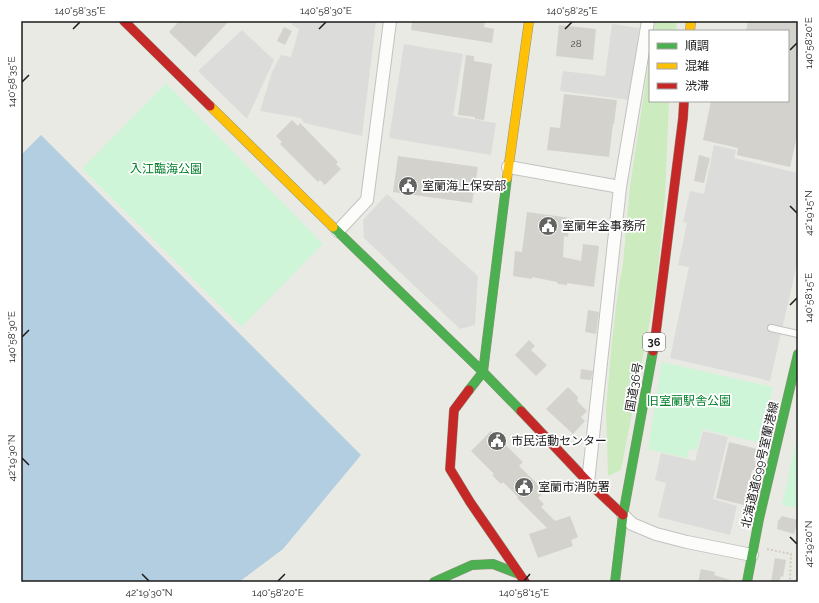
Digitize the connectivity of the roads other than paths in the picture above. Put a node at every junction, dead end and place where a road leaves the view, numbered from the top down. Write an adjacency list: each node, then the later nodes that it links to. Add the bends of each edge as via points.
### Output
1 (390, 21): 8 (street, via 367,200)
2 (529, 21): 6 (main road)
3 (648, 21): 7 (street)
4 (129, 23): 8 (main road)
5 (684, 102): 14 (main road, 国道36号 / 36, via 656,332)
6 (508, 167): 7 (street); 12 (main road)
7 (620, 187): 13 (street)
8 (338, 231): 12 (main road)
9 (771, 328): 10 (lane)
10 (798, 334)
11 (798, 354): 17 (main road, 北海道道699号室蘭港線)
12 (483, 372): 13 (main road); 15 (main road, via 454,410 450,469)
13 (588, 482): 14 (main road)
14 (623, 515): 17 (street, via 632,524 656,534 687,542); 23 (main road, 国道36号 / 36)
15 (485, 524): 16 (main road); 20 (main road)
16 (490, 545)
17 (753, 550): 24 (main road, 北海道道699号室蘭港線)
18 (487, 555): 19 (main road)
19 (472, 565): 20 (main road, via 493,564); 21 (main road)
20 (520, 574): 22 (main road)
21 (434, 582)
22 (525, 582)
23 (615, 582)
24 (747, 582)

